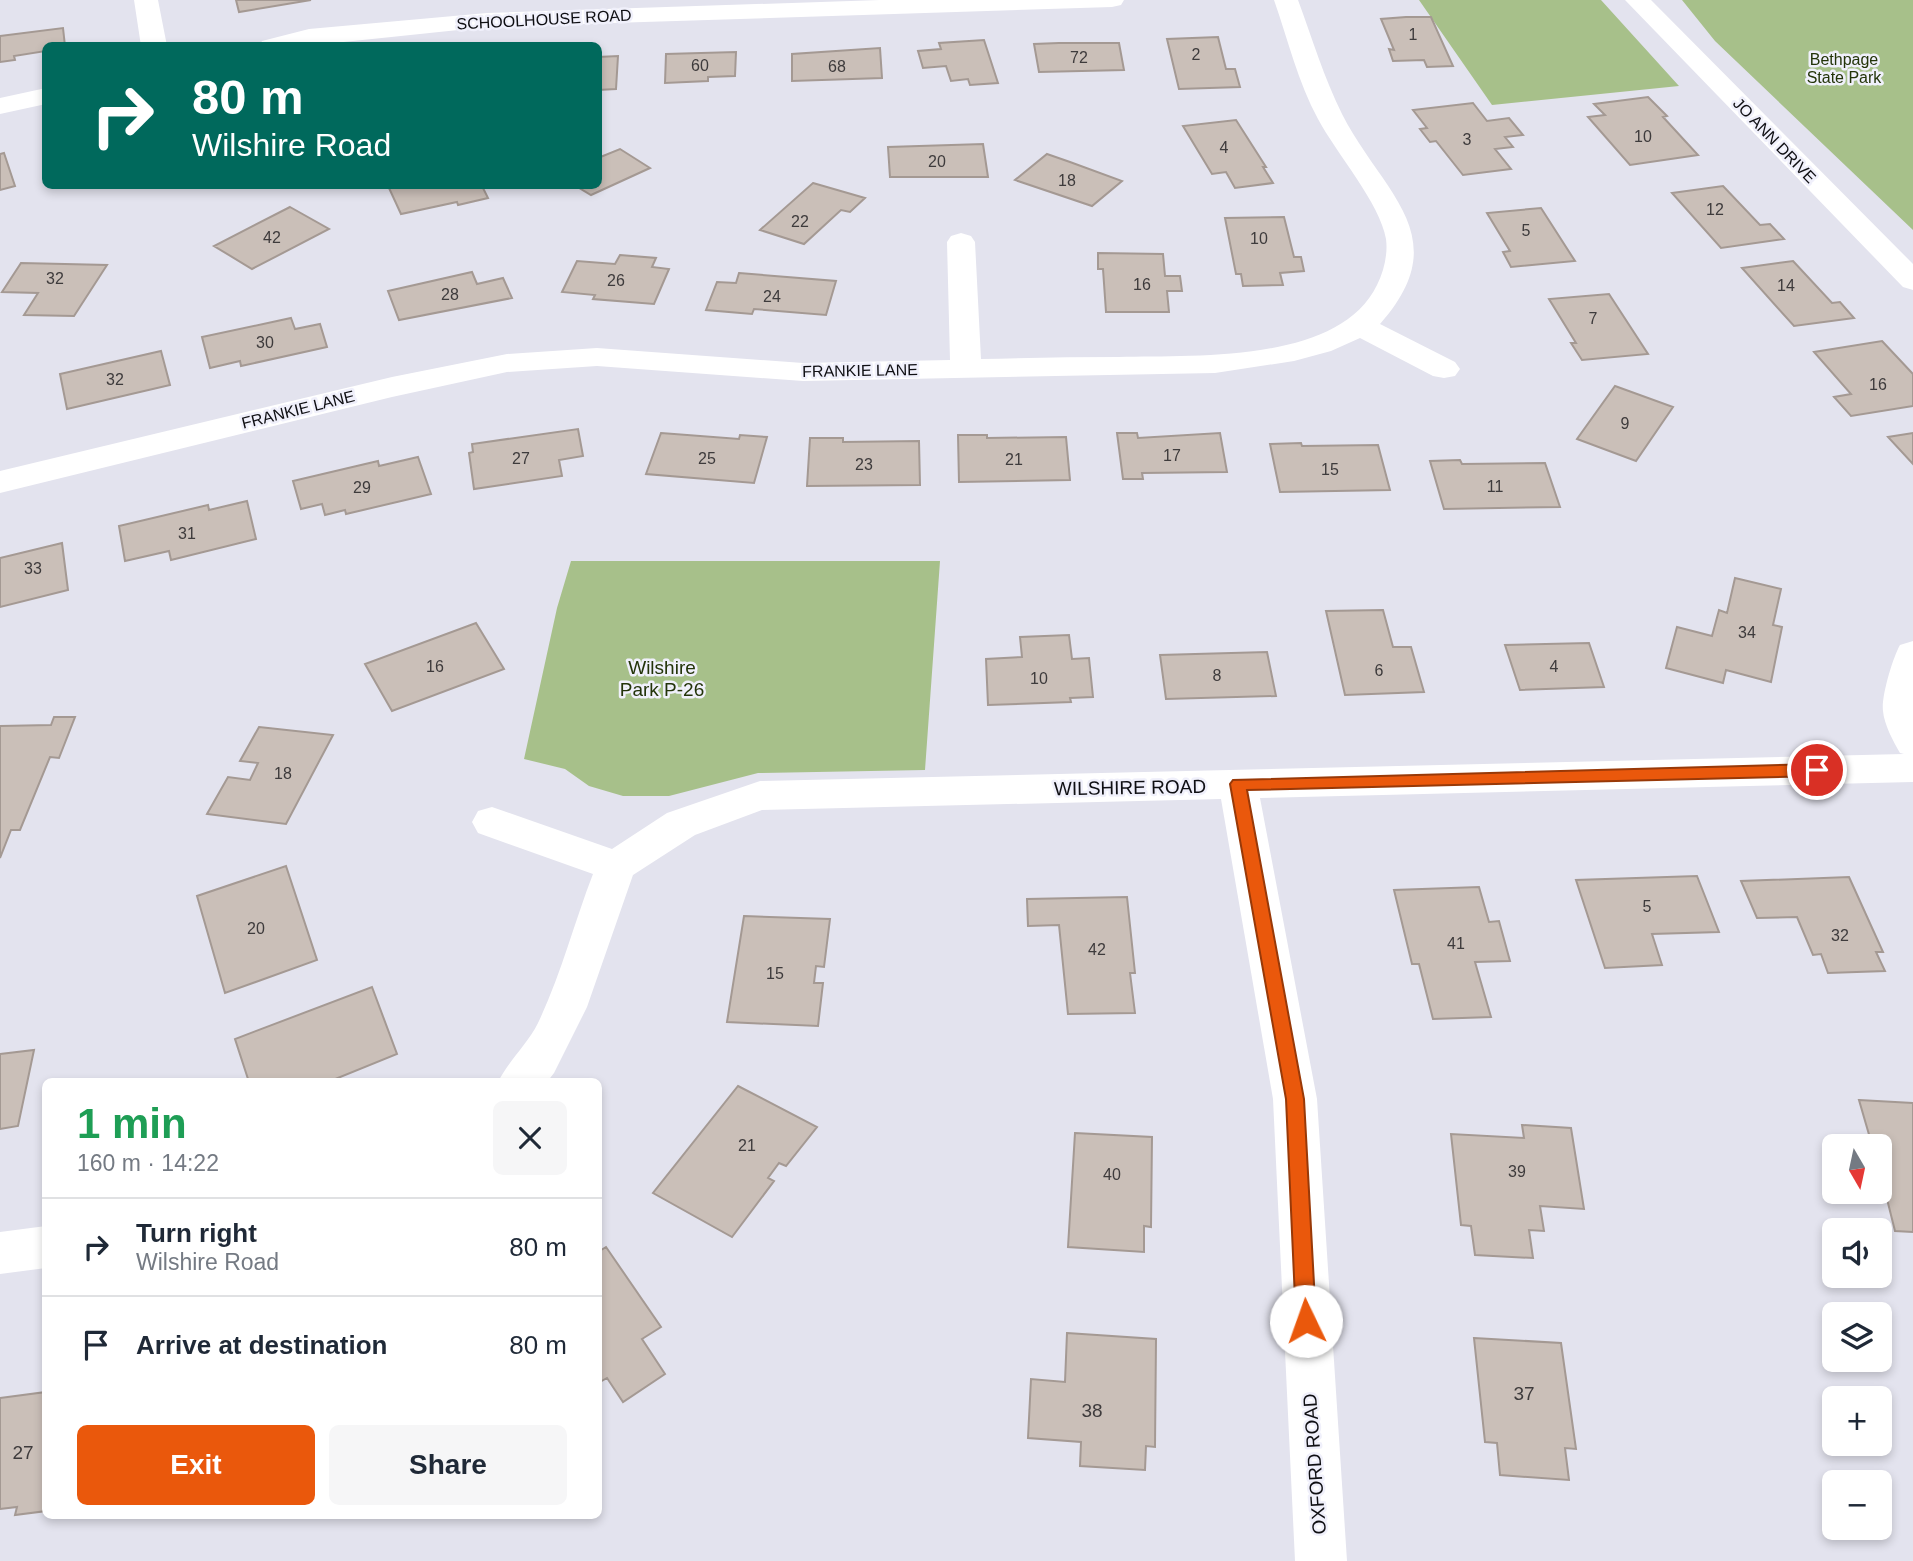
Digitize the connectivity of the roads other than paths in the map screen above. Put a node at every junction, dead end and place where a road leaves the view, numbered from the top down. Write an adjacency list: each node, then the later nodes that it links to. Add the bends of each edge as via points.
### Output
1 (146, 0): 5 (street)
2 (1112, 0): 6 (street, SCHOOLHOUSE ROAD, via 487,20)
3 (1286, 0): 11 (street, FRANKIE LANE, via 1328,115 1399,236 1403,254 1392,290)
4 (1637, 0): 10 (street, JO ANN DRIVE)
5 (153, 42)
6 (288, 42)
7 (42, 97): 8 (street)
8 (0, 106)
9 (961, 242): 12 (street)
10 (1913, 281)
11 (1361, 326): 12 (street, FRANKIE LANE, via 1279,357 1215,364); 13 (street)
12 (967, 369): 14 (street, FRANKIE LANE, via 803,372 597,357 507,363)
13 (1444, 369)
14 (0, 482)
15 (1913, 654): 16 (street, via 1900,710)
16 (1913, 743)
17 (1913, 768): 18 (street, WILSHIRE ROAD)
18 (1238, 784): 20 (street, WILSHIRE ROAD, via 760,796 681,824); 24 (street, OXFORD ROAD, via 1295,1099)
19 (492, 822): 20 (street)
20 (616, 866): 21 (street, via 596,916 586,959 544,1054)
21 (523, 1078)
22 (42, 1248): 23 (street)
23 (0, 1253)
24 (1321, 1561)

